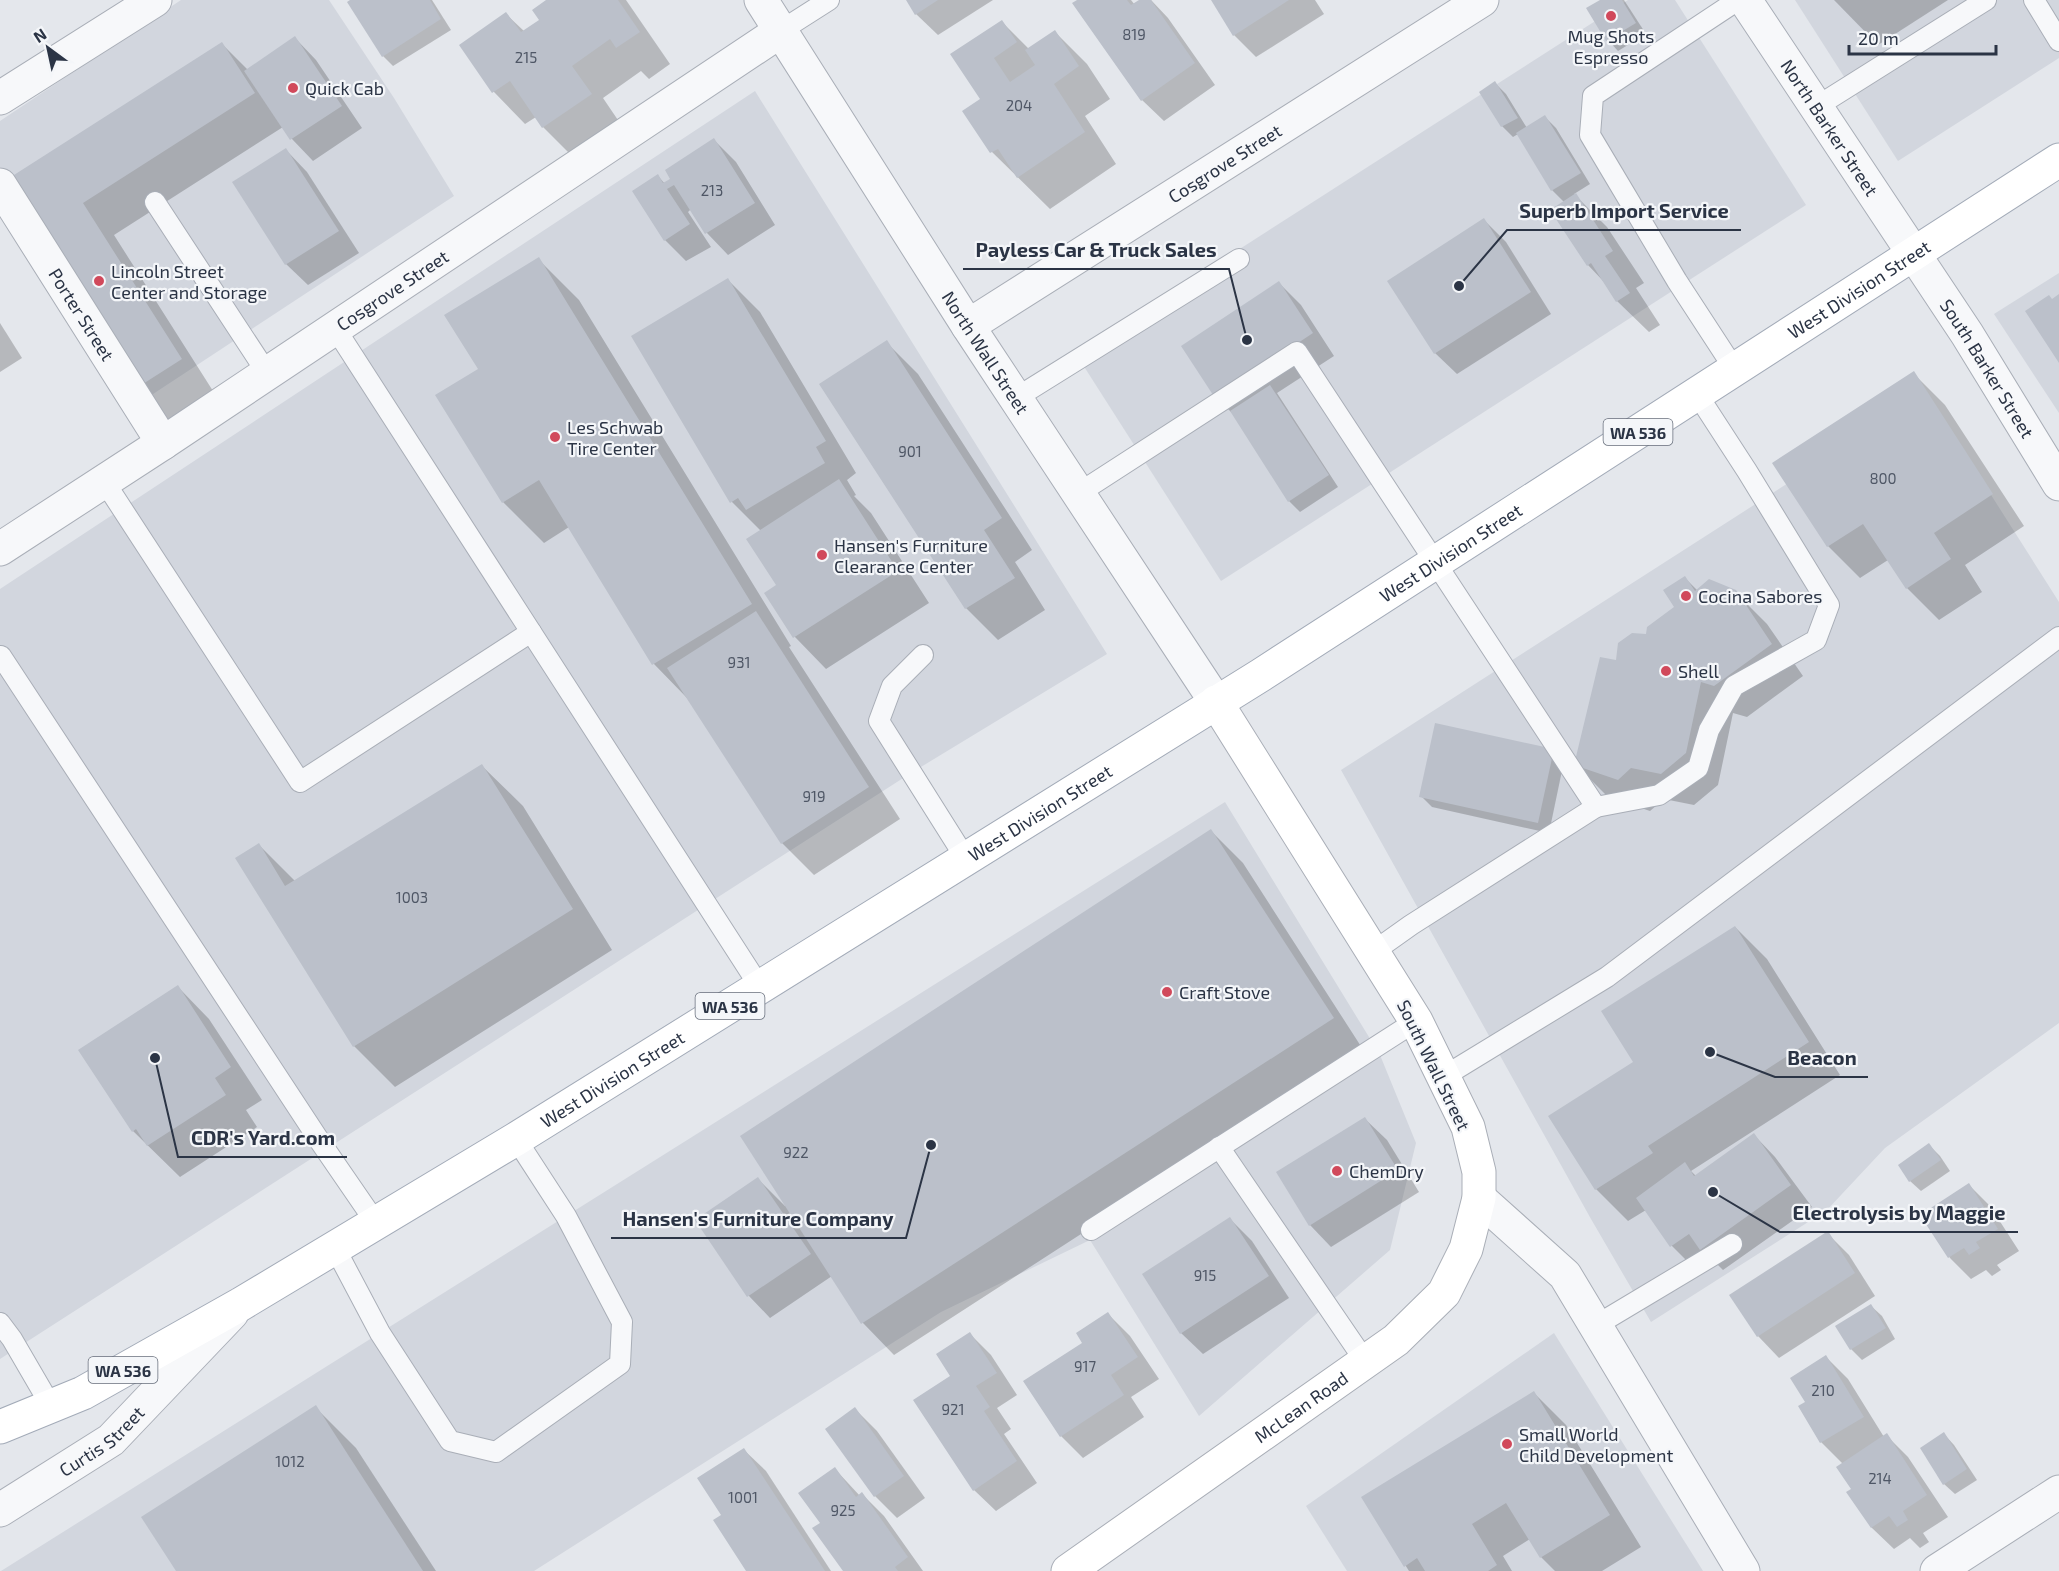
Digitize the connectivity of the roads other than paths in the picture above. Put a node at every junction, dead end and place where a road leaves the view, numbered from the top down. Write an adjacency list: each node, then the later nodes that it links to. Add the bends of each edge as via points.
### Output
1 (155, 0): 11 (street)
2 (762, 0): 9 (street, North Wall Street)
3 (829, 0): 9 (lane)
4 (1482, 0): 18 (street, Cosgrove Street)
5 (1738, 0): 20 (lane, via 1593,96 1590,135)
6 (1745, 0): 12 (street, North Barker Street)
7 (1986, 0): 12 (lane)
8 (2034, 0): 10 (lane)
9 (782, 30): 18 (street, North Wall Street); 19 (street, Cosgrove Street)
10 (2059, 40)
11 (0, 98)
12 (1816, 108): 16 (street, North Barker Street)
13 (2059, 160): 16 (main road, West Division Street / WA 536)
14 (0, 185): 24 (street, Porter Street)
15 (155, 202): 21 (lane)
16 (1914, 255): 20 (main road, West Division Street / WA 536); 26 (street, South Barker Street)
17 (1239, 259): 23 (lane)
18 (968, 326): 23 (street, North Wall Street)
19 (335, 328): 21 (street, Cosgrove Street); 30 (lane)
20 (1735, 370): 22 (main road, West Division Street / WA 536)
21 (267, 373): 24 (street, Cosgrove Street)
22 (1697, 394): 29 (main road, West Division Street / WA 536); 35 (lane, via 1829,605 1816,640 1734,686 1709,730 1698,768 1659,795)
23 (1016, 398): 27 (street, North Wall Street)
24 (163, 443): 25 (street, Cosgrove Street)
25 (104, 481): 28 (street, Cosgrove Street); 30 (lane, via 300,782)
26 (2059, 484)
27 (1079, 493): 29 (lane, via 1297,352); 34 (street, North Wall Street)
28 (0, 549)
29 (1436, 562): 34 (main road, West Division Street / WA 536); 35 (lane)
30 (531, 632): 38 (lane)
31 (2059, 637): 40 (lane, via 1607,976)
32 (923, 655): 36 (lane, via 892,686 879,721)
33 (1, 656): 44 (lane)
34 (1216, 702): 36 (main road, West Division Street / WA 536); 37 (main road, South Wall Street)
35 (1596, 807): 37 (lane)
36 (966, 858): 38 (main road, West Division Street / WA 536)
37 (1373, 952): 39 (main road, South Wall Street)
38 (760, 987): 41 (main road, West Division Street / WA 536)
39 (1416, 1021): 40 (main road, South Wall Street); 42 (lane)
40 (1443, 1077): 43 (main road, South Wall Street, via 1468,1127 1479,1172)
41 (516, 1139): 44 (main road, West Division Street / WA 536); 47 (lane, via 566,1216 622,1322 620,1364 496,1452 450,1442 380,1333)
42 (1219, 1147): 45 (lane); 51 (lane)
43 (1479, 1198): 50 (street, via 1565,1275); 51 (main road, McLean Road, via 1466,1249 1444,1293 1396,1340)
44 (376, 1223): 47 (main road, West Division Street / WA 536)
45 (1091, 1230)
46 (1732, 1244): 50 (lane)
47 (335, 1248): 48 (main road, West Division Street / WA 536)
48 (241, 1304): 52 (main road, West Division Street / WA 536, via 83,1393); 55 (street, Curtis Street, via 111,1440)
49 (0, 1323): 52 (lane)
50 (1595, 1326): 57 (street)
51 (1365, 1361): 56 (main road, McLean Road)
52 (51, 1406): 53 (main road, West Division Street / WA 536)
53 (0, 1427)
54 (2059, 1492): 58 (street)
55 (0, 1510)
56 (1068, 1571)
57 (1743, 1571)
58 (1937, 1571)

